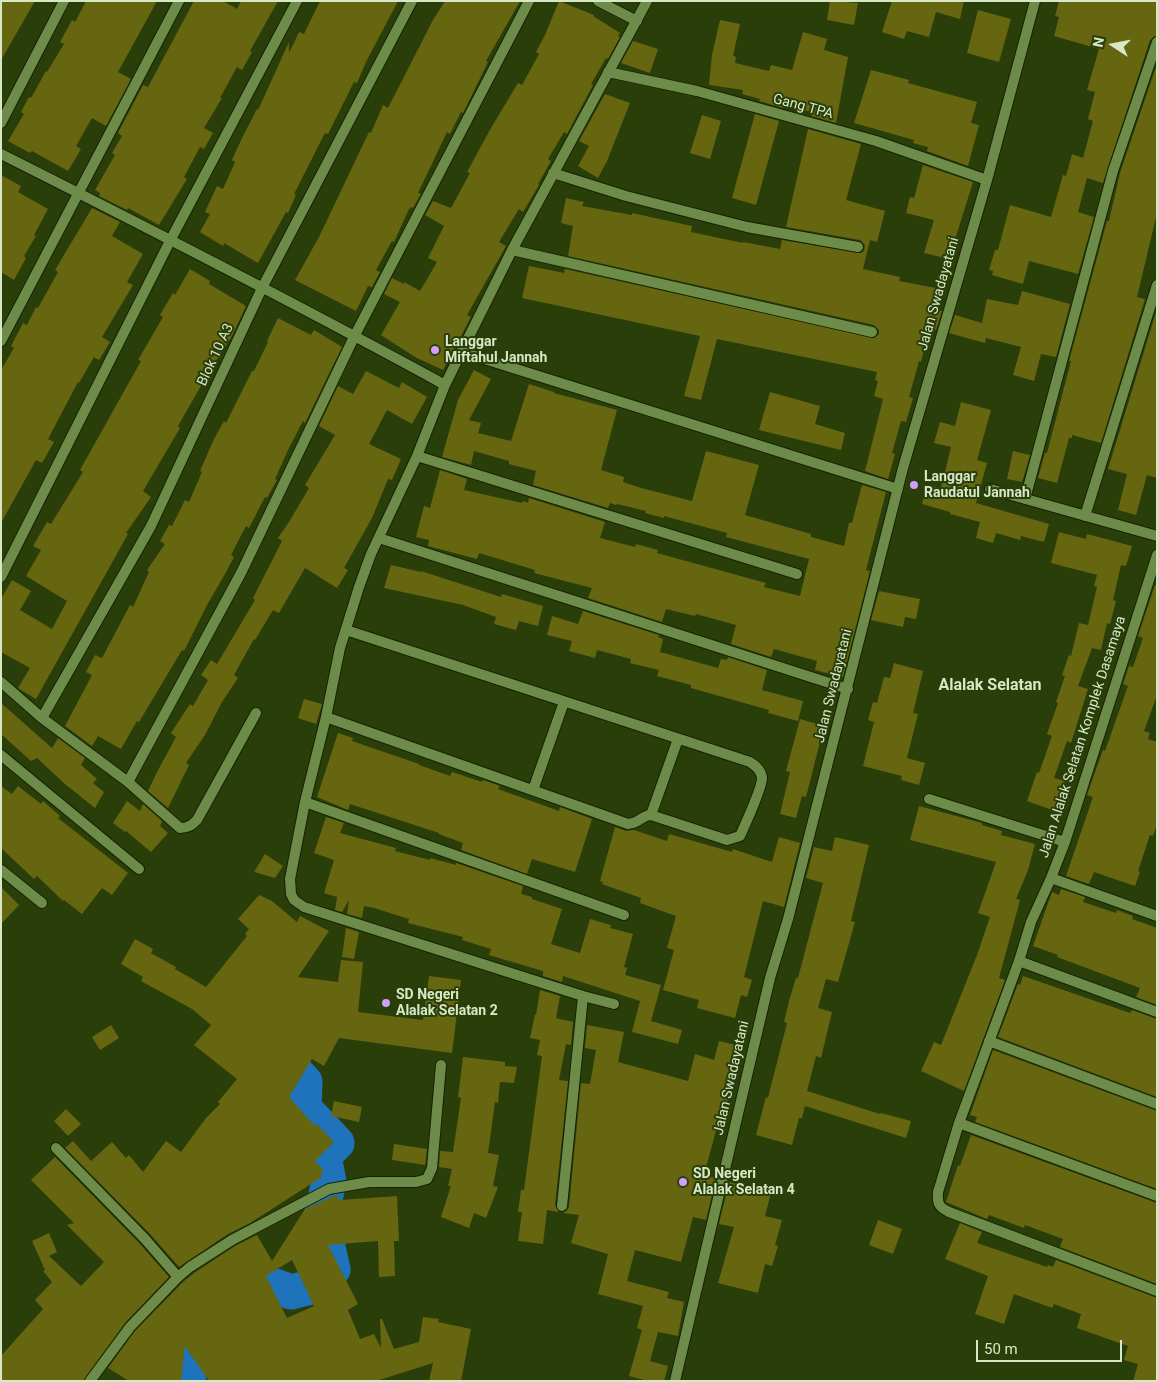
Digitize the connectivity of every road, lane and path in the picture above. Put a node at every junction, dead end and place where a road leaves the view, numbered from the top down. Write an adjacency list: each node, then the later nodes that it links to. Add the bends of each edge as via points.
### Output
1 (64, 1): 12 (street)
2 (179, 1): 16 (street)
3 (297, 1): 17 (street)
4 (412, 1): 21 (street, Blok 10 A3)
5 (529, 1): 23 (street)
6 (598, 1): 9 (street)
7 (647, 1): 9 (street)
8 (1034, 1): 15 (street, Jalan Swadayatani)
9 (637, 21): 11 (street)
10 (1157, 42): 30 (street, via 1113,171)
11 (608, 72): 14 (street); 15 (street, Gang TPA, via 697,92 876,141)
12 (1, 123)
13 (1, 154): 16 (street)
14 (553, 173): 18 (street, via 626,196 747,227); 19 (street)
15 (987, 180): 28 (street, Jalan Swadayatani)
16 (78, 193): 17 (street); 24 (street)
17 (171, 240): 21 (street); 36 (street)
18 (858, 247)
19 (512, 250): 22 (street); 25 (street)
20 (1157, 285): 31 (street)
21 (262, 288): 23 (street); 43 (street, Blok 10 A3, via 151,526)
22 (872, 332)
23 (355, 335): 26 (street); 46 (street, via 242,572)
24 (1, 341)
25 (462, 352): 26 (street); 28 (street)
26 (445, 385): 27 (street)
27 (417, 456): 33 (street); 35 (street)
28 (898, 488): 39 (street, Jalan Swadayatani)
29 (990, 489): 30 (street)
30 (1025, 499): 31 (street)
31 (1085, 516): 32 (street)
32 (1157, 536)
33 (379, 538): 37 (street); 39 (street)
34 (1157, 556): 51 (street, Jalan Alalak Selatan Komplek Dasamaya)
35 (798, 574)
36 (1, 577)
37 (346, 630): 40 (street); 42 (street)
38 (1, 682): 43 (street)
39 (848, 690): 72 (street, Jalan Swadayatani, via 770,978)
40 (564, 702): 44 (street); 47 (street)
41 (256, 713): 46 (street, via 197,820 186,828 180,828)
42 (326, 717): 47 (street); 49 (street)
43 (42, 718): 46 (street)
44 (678, 739): 50 (street); 50 (street, via 758,767 762,779 753,808 740,836 727,840)
45 (1, 754): 52 (street)
46 (128, 782)
47 (533, 790): 50 (street, via 628,824 636,824 646,815)
48 (929, 799): 51 (street)
49 (305, 802): 56 (street); 59 (street, via 290,879 291,894 299,904)
50 (652, 815)
51 (1066, 842): 54 (street, Jalan Alalak Selatan Komplek Dasamaya)
52 (138, 869)
53 (1, 870): 55 (street)
54 (1051, 878): 57 (street, Jalan Alalak Selatan Komplek Dasamaya); 58 (street, via 1031,922)
55 (42, 903)
56 (624, 915)
57 (1157, 916)
58 (1019, 961): 61 (street); 62 (street)
59 (583, 996): 60 (street); 68 (street)
60 (614, 1004)
61 (1157, 1012)
62 (989, 1041): 64 (street); 65 (street)
63 (441, 1065): 69 (street, via 432,1168 427,1179 370,1182 329,1189 232,1240)
64 (1157, 1104)
65 (959, 1123): 67 (street); 70 (street, via 938,1192 940,1207)
66 (56, 1148): 69 (street, via 145,1239)
67 (1157, 1196)
68 (562, 1206)
69 (178, 1278): 71 (street, via 130,1327)
70 (1157, 1291)
71 (90, 1381)
72 (675, 1381)

